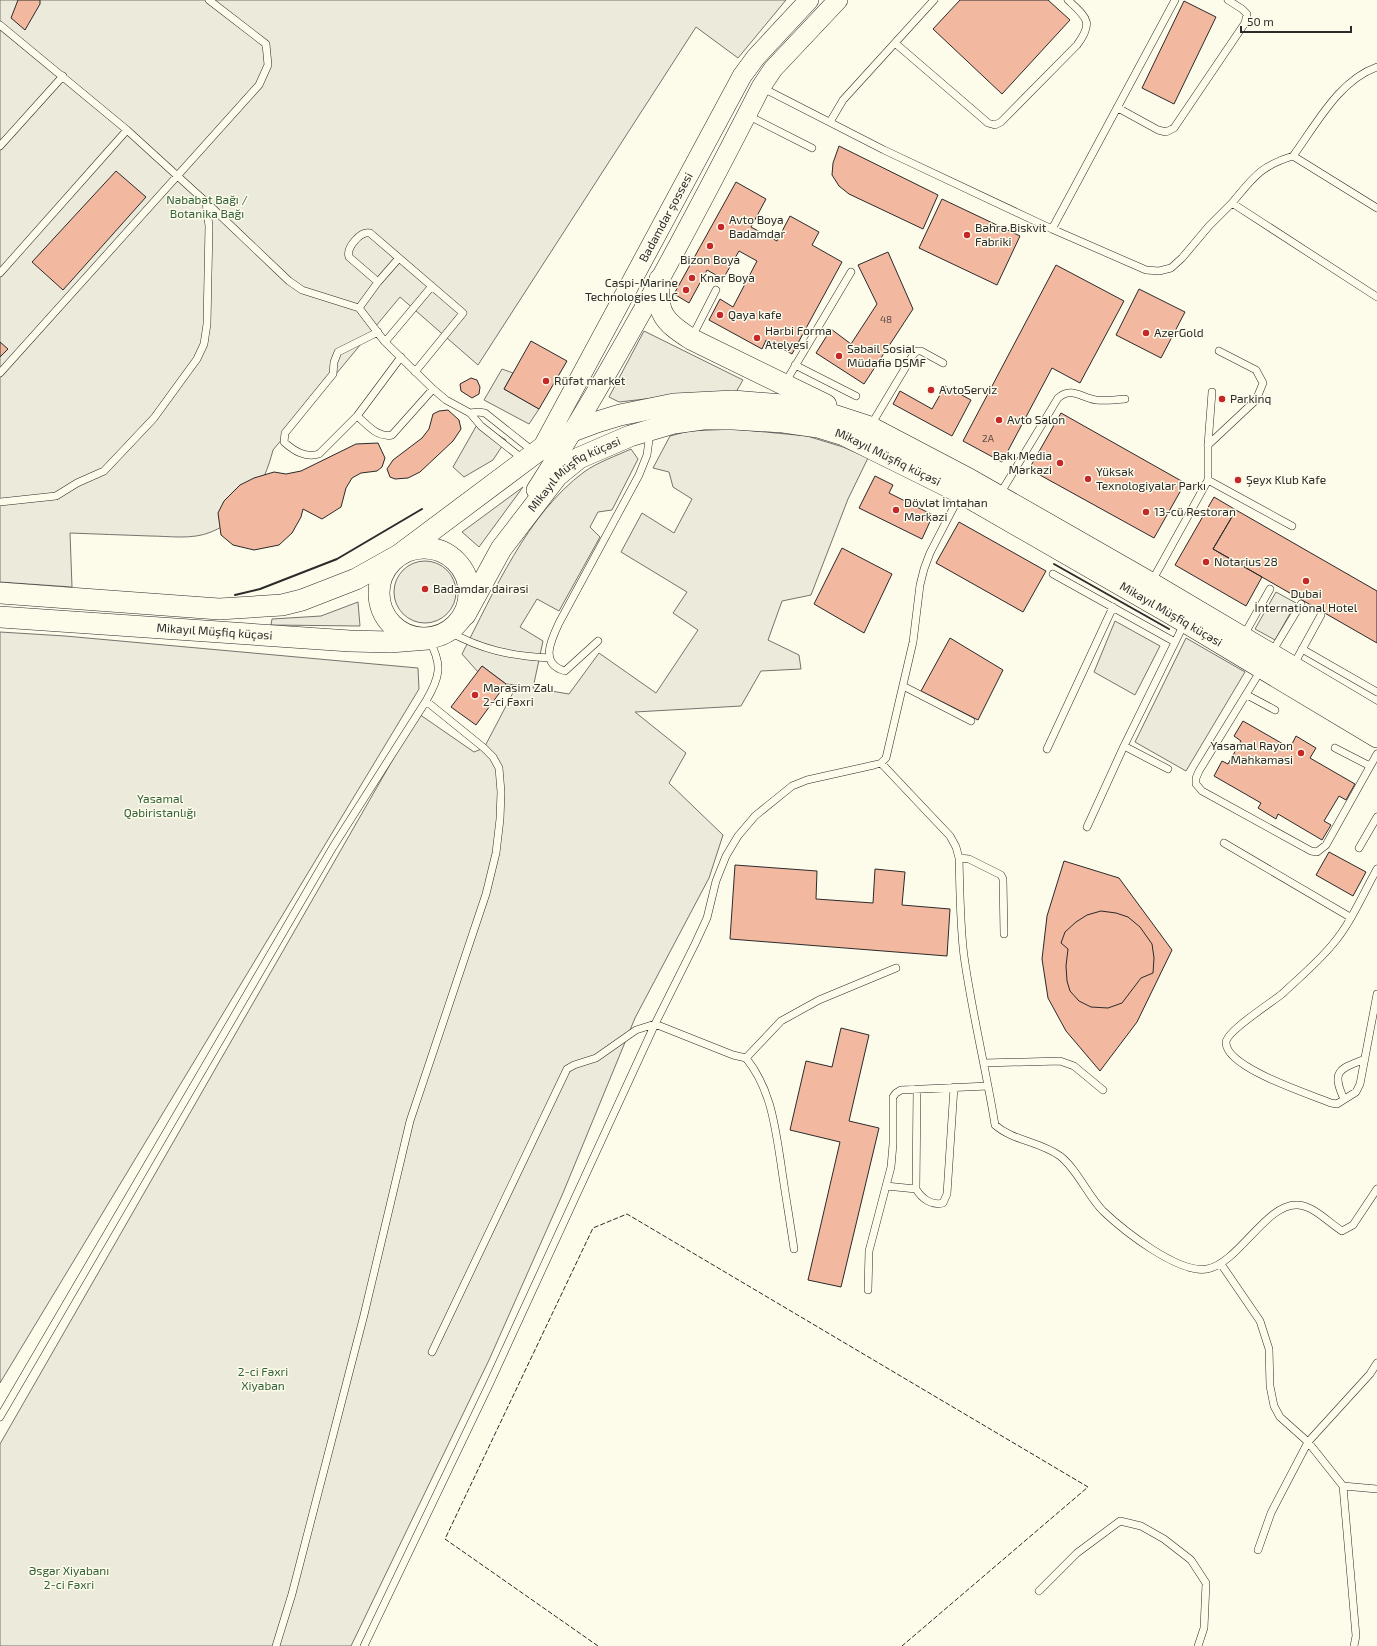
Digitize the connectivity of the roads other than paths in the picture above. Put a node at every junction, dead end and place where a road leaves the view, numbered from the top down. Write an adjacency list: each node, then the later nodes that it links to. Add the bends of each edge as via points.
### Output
1 (209, 0): 21 (lane, via 266,44 268,66 259,85)
2 (809, 0): 12 (main road, Badamdar şossesi, via 756,57)
3 (838, 0): 13 (main road, Badamdar şossesi, via 773,69)
4 (1068, 0): 9 (lane, via 1084,15 1088,25 1085,34 1001,122 995,125 988,123)
5 (1174, 0): 14 (lane)
6 (1228, 0): 14 (lane, via 1246,14 1245,23 1174,128 1166,132 1158,130)
7 (931, 1): 9 (lane)
8 (1, 28): 11 (lane)
9 (895, 43): 16 (lane, via 843,100)
10 (1377, 67): 20 (lane, via 1364,71 1343,87)
11 (63, 76): 17 (lane); 18 (lane)
12 (742, 76): 13 (main road); 55 (main road, Badamdar şossesi)
13 (761, 87): 15 (main road, Badamdar şossesi); 16 (lane)
14 (1118, 108): 25 (lane)
15 (747, 115): 19 (lane); 29 (main road, Badamdar şossesi)
16 (830, 122): 25 (lane)
17 (127, 130): 21 (lane); 28 (lane)
18 (0, 146)
19 (812, 148)
20 (1293, 156): 23 (lane, via 1274,161 1258,172); 24 (lane)
21 (177, 175): 22 (lane); 43 (lane)
22 (206, 202): 34 (lane, via 289,281 302,290); 59 (lane, via 209,226 208,324 204,344 197,358 154,418 104,471 78,482 56,496)
23 (1232, 204): 25 (lane, via 1182,258 1171,268 1159,271 1146,270 1125,262); 33 (lane)
24 (1377, 208)
25 (1052, 229)
26 (399, 258): 30 (lane); 30 (lane, via 370,232 362,234 348,254); 31 (lane)
27 (851, 272): 41 (lane)
28 (0, 273)
29 (660, 279): 36 (main road, via 658,298 662,314 674,328); 53 (main road, Badamdar şossesi)
30 (378, 282): 34 (lane)
31 (432, 286): 37 (lane); 42 (lane, via 463,313)
32 (716, 290): 36 (lane)
33 (1377, 298)
34 (359, 308): 35 (lane)
35 (378, 332): 37 (lane); 50 (lane, via 338,352 333,374 285,433 284,442 305,455 319,454)
36 (691, 339): 44 (main road)
37 (385, 342): 39 (lane)
38 (1219, 351): 54 (lane, via 1256,370 1263,384 1256,400)
39 (400, 357): 42 (lane); 50 (lane)
40 (943, 362): 51 (lane, via 921,351 912,355)
41 (795, 365): 44 (lane); 47 (lane)
42 (415, 372): 45 (lane)
43 (0, 373)
44 (784, 384): 51 (main road)
45 (434, 390): 49 (lane); 50 (lane, via 392,435 386,436 374,431)
46 (1212, 392): 54 (lane)
47 (856, 396)
48 (1125, 399): 58 (lane, via 1096,400 1071,392 1064,393 1058,398)
49 (470, 413): 55 (lane, via 481,426); 55 (lane, via 485,414)
50 (357, 416)
51 (870, 427): 53 (main road, Mikayıl Müşfiq küçəsi, via 807,408 733,401 649,408); 58 (main road, Mikayıl Müşfiq küçəsi)
52 (650, 429): 57 (main road, Mikayıl Müşfiq küçəsi, via 710,419 762,420 818,427 873,448); 61 (main road, Mikayıl Müşfiq küçəsi, via 593,451 568,466 541,495); 78 (lane, via 647,455 639,475 551,639 548,650)
53 (573, 431): 55 (main road, Mikayıl Müşfiq küçəsi); 61 (main road, Badamdar şossesi)
54 (1208, 445): 56 (lane)
55 (534, 454): 62 (main road, Mikayıl Müşfiq küçəsi)
56 (1208, 480): 60 (lane); 64 (lane)
57 (961, 493): 72 (main road, Mikayıl Müşfiq küçəsi); 81 (lane, via 924,569 913,642)
58 (999, 496): 64 (main road, Mikayıl Müşfiq küçəsi)
59 (0, 502)
60 (1292, 526)
61 (501, 549): 69 (main road, Mikayıl Müşfiq küçəsi)
62 (399, 555): 66 (main road, Mikayıl Müşfiq küçəsi, via 356,579 282,605 219,609); 69 (main road, via 413,549 428,548 442,551 455,559 464,571 469,586); 75 (main road, via 388,565 381,578 378,593 381,608 388,621 400,631)
63 (1053, 574): 68 (lane)
64 (1151, 583): 74 (main road, Mikayıl Müşfiq küçəsi)
65 (1270, 589): 74 (lane)
66 (0, 594)
67 (1301, 604): 80 (lane)
68 (1113, 607): 77 (lane); 91 (lane)
69 (465, 615): 73 (main road)
70 (1321, 615): 79 (lane)
71 (0, 617): 75 (main road, Mikayıl Müşfiq küçəsi, via 350,641 390,642)
72 (1185, 622): 77 (lane); 80 (main road, Mikayıl Müşfiq küçəsi)
73 (448, 631): 75 (main road); 78 (lane, via 470,643 498,652)
74 (1243, 637): 80 (main road, Mikayıl Müşfiq küçəsi)
75 (428, 639): 84 (lane, via 438,662 439,672)
76 (598, 642): 78 (lane, via 565,671)
77 (1175, 642): 89 (lane)
78 (550, 658)
79 (1297, 658): 80 (main road, Mikayıl Müşfiq küçəsi); 82 (lane); 86 (main road, Mikayıl Müşfiq küçəsi)
80 (1267, 661): 83 (lane); 88 (main road, Mikayıl Müşfiq küçəsi)
81 (903, 686): 87 (lane); 93 (lane, via 888,753)
82 (1377, 692)
83 (1246, 695): 85 (lane); 94 (lane, via 1199,771 1196,784 1202,791 1317,852 1326,845)
84 (426, 702): 123 (lane, via 333,847); 129 (lane, via 484,748 499,768 500,813 496,853 486,894 410,1121 364,1315 292,1594)
85 (1275, 710)
86 (1377, 717)
87 (971, 721)
88 (1377, 737)
89 (1124, 746): 95 (lane); 97 (lane)
90 (1335, 748): 94 (lane)
91 (1047, 750)
92 (1377, 754): 94 (lane)
93 (880, 763): 100 (lane, via 950,836); 106 (lane, via 807,780 792,786 773,800 742,831 726,856 701,931)
94 (1370, 766)
95 (1168, 769)
96 (1377, 817): 99 (lane)
97 (1087, 827)
98 (1224, 843): 102 (lane)
99 (1359, 848)
100 (959, 858): 103 (lane, via 969,859 1001,875); 109 (lane, via 964,955)
101 (1377, 869): 102 (lane)
102 (1350, 917): 114 (lane, via 1333,944 1317,962 1269,1005 1232,1030 1226,1043 1228,1050 1243,1066 1259,1074 1331,1103 1337,1104)
103 (1004, 934)
104 (896, 968): 107 (lane, via 819,1000 781,1021)
105 (1377, 994): 108 (lane)
106 (655, 1024): 107 (lane); 121 (lane, via 636,1030 596,1058 567,1069); 130 (lane, via 496,1371)
107 (746, 1058): 118 (lane, via 764,1086 772,1108)
108 (1365, 1059): 114 (lane, via 1356,1092); 114 (lane, via 1345,1066 1337,1077)
109 (984, 1063): 110 (lane); 113 (lane, via 1060,1061 1074,1066)
110 (988, 1086): 111 (lane); 119 (lane, via 995,1125 1008,1134 1047,1147 1062,1158 1103,1211 1156,1254 1181,1265 1206,1270)
111 (954, 1087): 112 (lane); 117 (lane, via 946,1199 943,1203 934,1204 923,1198)
112 (917, 1089): 115 (lane, via 902,1090 893,1097 893,1144); 117 (lane)
113 (1102, 1090)
114 (1344, 1099)
115 (886, 1186): 117 (lane); 120 (lane, via 869,1250)
116 (1377, 1189): 119 (lane, via 1353,1225 1342,1231 1311,1209 1298,1205 1282,1207)
117 (916, 1190)
118 (794, 1250)
119 (1221, 1264): 124 (lane, via 1260,1321 1269,1349 1270,1386 1274,1406 1280,1417)
120 (868, 1290)
121 (432, 1352)
122 (1377, 1363): 124 (lane)
123 (0, 1417)
124 (1308, 1442): 125 (lane); 127 (lane, via 1271,1513)
125 (1343, 1486): 126 (lane); 132 (lane, via 1356,1636)
126 (1377, 1489)
127 (1258, 1550)
128 (1039, 1591): 131 (lane, via 1077,1553 1120,1521 1141,1526 1164,1539 1191,1560 1206,1583 1204,1628)
129 (276, 1646)
130 (364, 1646)
131 (1198, 1646)
132 (1354, 1646)

